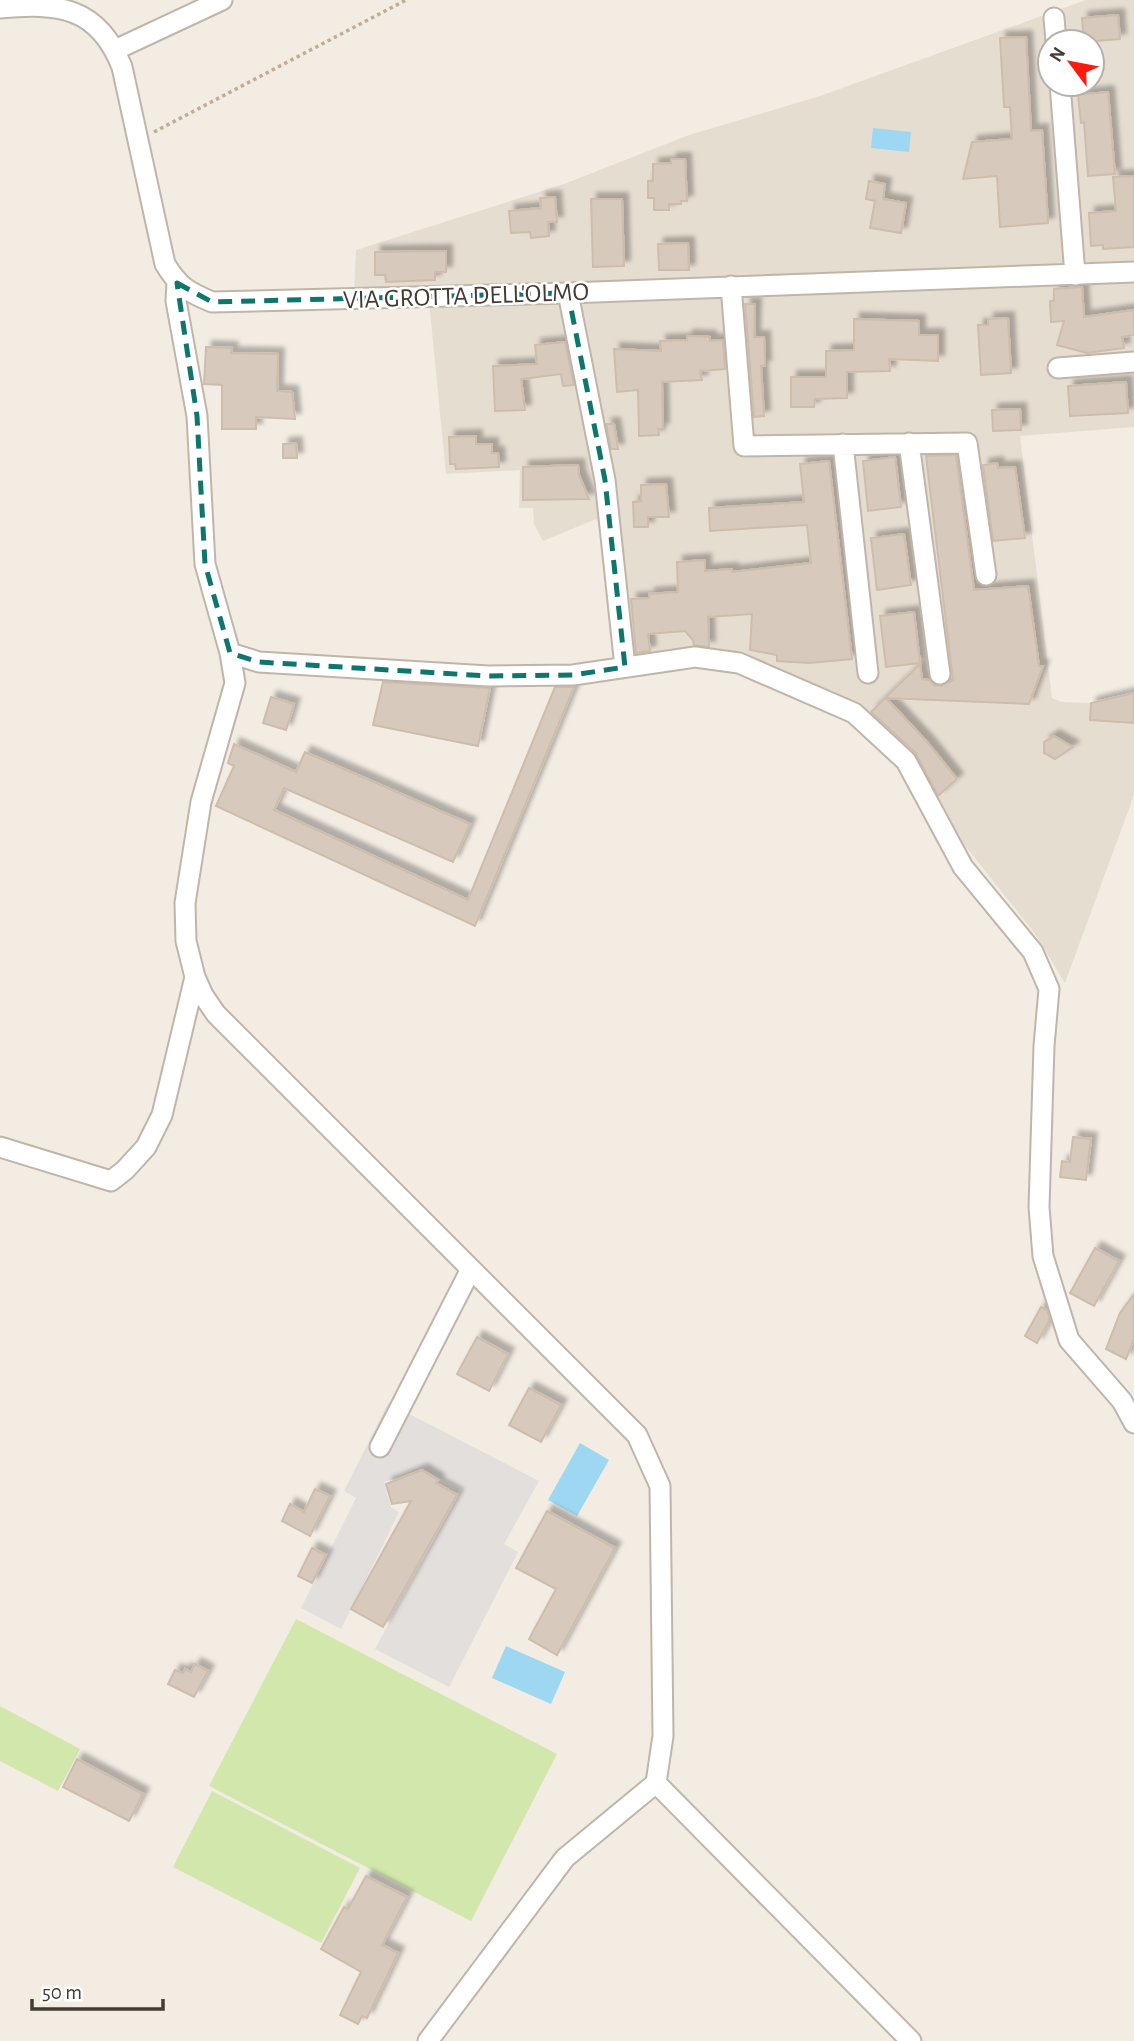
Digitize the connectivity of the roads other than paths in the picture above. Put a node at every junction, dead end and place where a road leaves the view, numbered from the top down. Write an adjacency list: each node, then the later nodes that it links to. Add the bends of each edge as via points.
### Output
1 (222, 0): 5 (street)
2 (0, 8): 5 (street, via 57,6 77,13 105,35)
3 (1055, 18): 4 (street)
4 (1055, 28)
5 (115, 50): 9 (street, via 166,264)
6 (1061, 98): 8 (street)
7 (1134, 272): 8 (street, VIA GROTTA DELL'OLMO)
8 (1075, 275): 10 (street, VIA GROTTA DELL'OLMO)
9 (177, 283): 11 (street, VIA GROTTA DELL'OLMO, via 212,302); 17 (street, via 176,301 197,416 205,564)
10 (731, 286): 11 (street, VIA GROTTA DELL'OLMO); 15 (street, via 744,446)
11 (568, 293): 18 (street, via 605,480)
12 (1134, 362): 13 (street)
13 (1058, 368)
14 (909, 443): 15 (street); 16 (street, via 967,443); 20 (street)
15 (843, 444): 19 (street)
16 (986, 575)
17 (230, 653): 18 (street, via 259,662 488,676 573,676); 21 (street, via 235,683 201,802 185,903 186,941)
18 (625, 667): 24 (street, via 695,657 739,663 854,713 906,761 963,867 1033,952 1049,989 1039,1207 1043,1256 1069,1340 1122,1401)
19 (869, 673)
20 (940, 674)
21 (195, 977): 22 (street, via 162,1115 146,1147 125,1170 111,1181); 23 (street, via 216,1014)
22 (0, 1147)
23 (471, 1269): 25 (street); 26 (street, via 637,1435 660,1486 663,1736)
24 (1134, 1423)
25 (380, 1447)
26 (656, 1783): 27 (street, via 565,1858); 28 (street)
27 (428, 2041)
28 (911, 2041)

